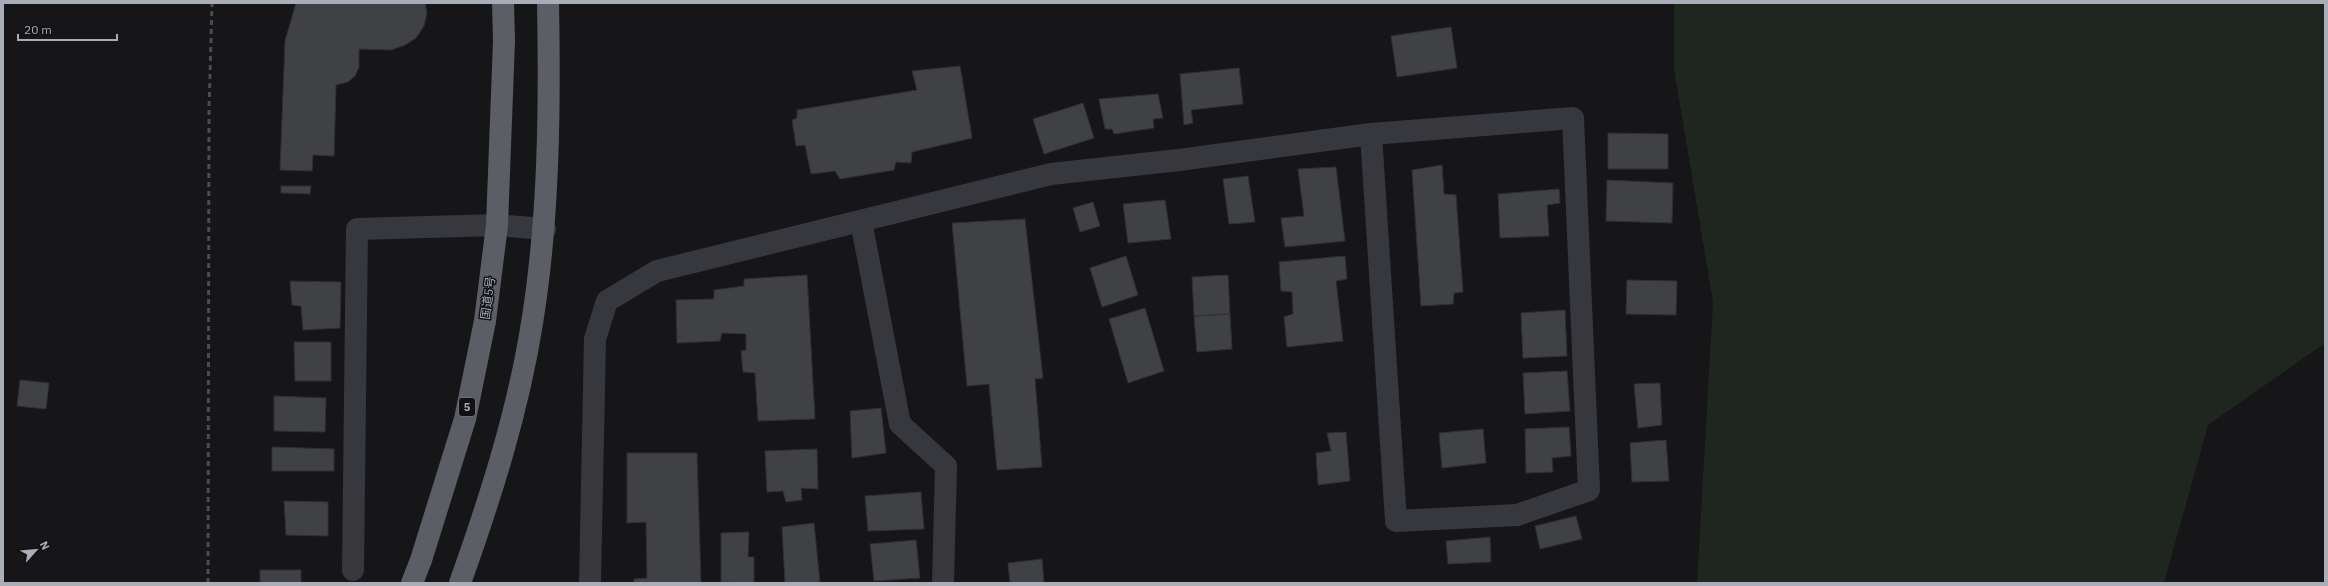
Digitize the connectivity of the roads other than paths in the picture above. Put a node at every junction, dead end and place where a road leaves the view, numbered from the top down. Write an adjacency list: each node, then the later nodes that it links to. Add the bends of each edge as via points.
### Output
1 (503, 3): 5 (highway, 国道5号 / 5, via 504,41)
2 (548, 3): 6 (highway)
3 (1371, 134): 3 (street, via 1396,521 1517,515 1589,490 1573,118); 4 (street, via 1051,174)
4 (861, 221): 10 (street, via 657,271 607,301 595,340); 11 (street, via 900,424 946,466)
5 (497, 224): 6 (street); 7 (street, via 357,229); 8 (highway, 国道5号 / 5, via 485,321 464,419)
6 (545, 229): 9 (highway, via 532,324 510,429)
7 (354, 570)
8 (412, 583)
9 (460, 583)
10 (590, 583)
11 (943, 583)

